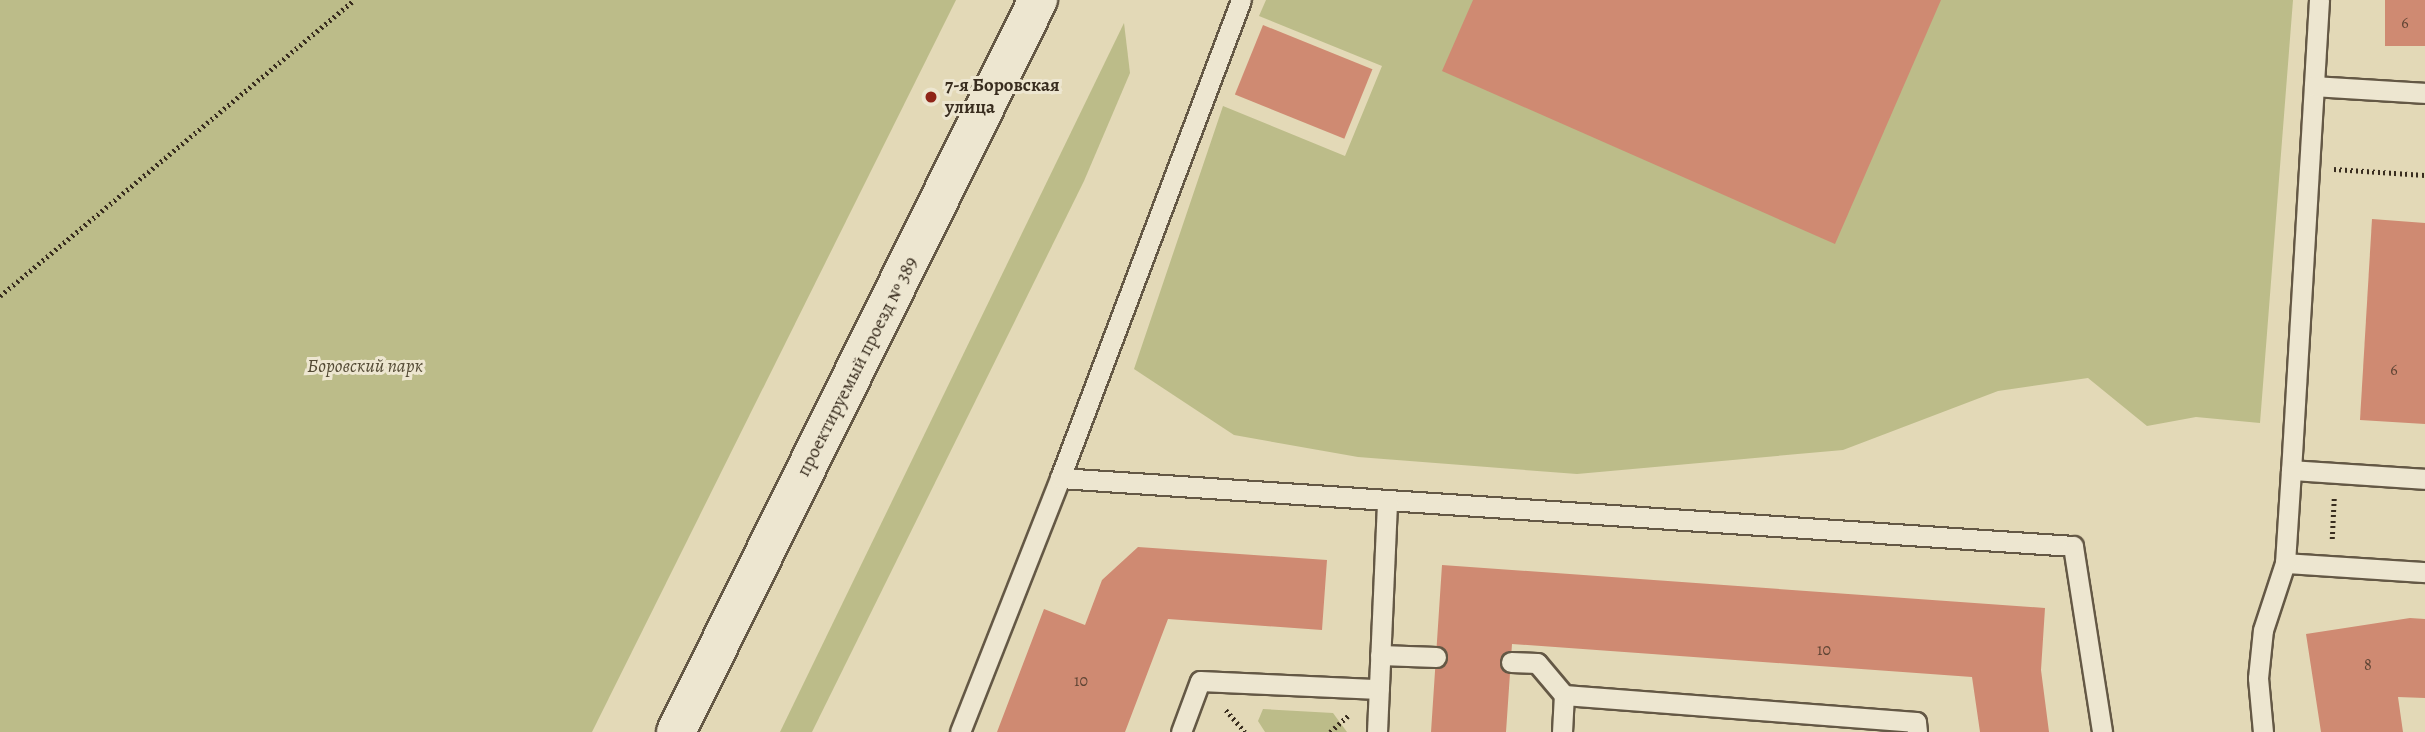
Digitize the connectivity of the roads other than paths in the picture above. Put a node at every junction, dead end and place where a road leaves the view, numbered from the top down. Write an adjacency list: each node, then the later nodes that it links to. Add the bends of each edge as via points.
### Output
1 (1038, 0): 17 (main road, проектируемый проезд № 389)
2 (1241, 0): 7 (lane)
3 (2319, 0): 4 (lane)
4 (2314, 86): 5 (lane); 6 (lane)
5 (2425, 93)
6 (2291, 470): 8 (lane); 10 (lane)
7 (1060, 478): 9 (lane); 18 (lane)
8 (2425, 479)
9 (1387, 500): 12 (lane); 23 (lane, via 2073,546)
10 (2286, 563): 11 (lane); 24 (lane, via 2263,630 2258,678)
11 (2425, 572)
12 (1380, 655): 13 (lane); 15 (lane)
13 (1436, 657)
14 (1511, 662): 16 (lane, via 1537,663)
15 (1378, 689): 19 (lane, via 1200,681); 20 (lane)
16 (1564, 695): 21 (lane); 22 (lane, via 1916,722)
17 (676, 732)
18 (960, 732)
19 (1181, 732)
20 (1377, 732)
21 (1562, 732)
22 (1917, 732)
23 (2102, 732)
24 (2263, 732)

